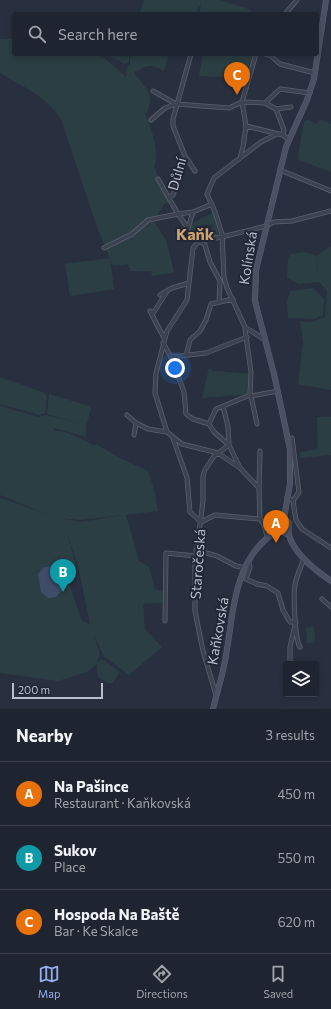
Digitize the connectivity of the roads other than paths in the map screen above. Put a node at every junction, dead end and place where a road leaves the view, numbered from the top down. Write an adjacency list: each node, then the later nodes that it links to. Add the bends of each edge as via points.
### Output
1 (297, 0): 3 (street)
2 (326, 0): 4 (street, Kolínská)
3 (287, 12)
4 (319, 47)
5 (190, 56): 14 (street, Důlní)
6 (255, 56): 12 (street)
7 (271, 56): 9 (street, via 280,64)
8 (318, 56): 9 (street, Kolínská)
9 (315, 73): 11 (street, Kolínská)
10 (153, 91): 14 (street)
11 (310, 93): 13 (street, via 280,89); 21 (street, Kolínská)
12 (242, 102): 13 (street); 14 (street, via 229,108); 18 (street)
13 (265, 102): 16 (street)
14 (176, 104): 17 (street, via 165,108); 22 (street, Důlní, via 173,126)
15 (290, 108): 16 (street)
16 (276, 109): 20 (street, via 284,130)
17 (152, 120)
18 (246, 126): 19 (street); 23 (street)
19 (277, 134): 20 (street); 23 (street)
20 (283, 135): 21 (street)
21 (288, 139): 26 (street, Kolínská)
22 (185, 156): 24 (street); 25 (street, Důlní)
23 (240, 158): 31 (street, via 214,178 207,194)
24 (190, 164): 25 (street); 27 (street)
25 (182, 168): 30 (street, Důlní, via 173,195)
26 (280, 170): 29 (street); 35 (street, Kolínská)
27 (195, 171)
28 (158, 179): 30 (street)
29 (331, 192)
30 (169, 197): 34 (street)
31 (212, 204): 33 (street); 37 (street)
32 (331, 211): 35 (street, via 292,221 274,222)
33 (193, 212): 34 (street); 36 (street)
34 (178, 214): 36 (street); 39 (street, via 148,220 132,234)
35 (266, 226): 37 (street); 50 (street, Kolínská, via 256,270 255,291)
36 (188, 229): 38 (street, via 190,236)
37 (222, 237): 38 (street); 40 (street)
38 (199, 241): 41 (street, via 205,245); 42 (street, via 194,248)
39 (104, 248)
40 (224, 277): 41 (street); 45 (street)
41 (218, 278): 46 (street)
42 (189, 283): 43 (street); 49 (street, via 187,300)
43 (166, 292): 44 (street); 49 (street, via 151,313)
44 (160, 295)
45 (233, 300): 46 (street); 47 (street)
46 (219, 302): 54 (street, via 211,304 200,331 190,340)
47 (245, 328): 48 (street); 50 (street)
48 (248, 337): 54 (street, via 206,353); 56 (street)
49 (164, 338): 51 (street)
50 (265, 340): 55 (street, Kolínská)
51 (163, 343): 52 (street); 53 (street)
52 (161, 354): 53 (street); 62 (street, via 156,373 155,393)
53 (170, 356): 54 (street); 60 (street, via 184,392 186,414)
54 (186, 356)
55 (278, 391): 56 (street); 73 (street, Kolínská, via 290,449 290,484)
56 (250, 396): 57 (street); 61 (street)
57 (223, 406): 60 (street, via 216,409); 67 (street)
58 (127, 415): 59 (street)
59 (136, 423): 62 (street, via 148,429); 63 (street)
60 (209, 424): 67 (street)
61 (257, 424)
62 (167, 432): 64 (street)
63 (134, 435)
64 (172, 437): 66 (street); 68 (street, Staročeská)
65 (292, 438): 74 (street, via 299,492)
66 (182, 444): 68 (street); 70 (street)
67 (229, 445): 70 (street); 71 (street)
68 (177, 448): 78 (street, Staročeská, via 188,486 190,512)
69 (260, 451): 72 (street)
70 (218, 453): 71 (street); 78 (street, via 203,476)
71 (240, 468): 72 (street)
72 (259, 488): 76 (street)
73 (287, 497): 74 (street); 75 (street, Kolínská)
74 (293, 500): 77 (street)
75 (284, 518): 79 (street, via 288,521); 79 (street, via 278,521)
76 (260, 519): 78 (street, via 215,515); 80 (street)
77 (296, 520): 79 (street); 81 (street, via 305,531)
78 (201, 522): 82 (street, Staročeská)
79 (283, 530): 80 (street, Kaňkovská); 84 (street)
80 (267, 536): 85 (street, Kaňkovská)
81 (331, 548)
82 (196, 550): 83 (street, Staročeská); 85 (street, via 218,556 236,566)
83 (196, 556): 89 (street, via 166,553); 93 (street, Staročeská, via 195,611 203,652)
84 (304, 559): 86 (street); 90 (street, via 295,586)
85 (247, 565): 90 (street, via 250,566 246,579 267,586 278,593 290,622); 93 (street, Kaňkovská, via 233,604 226,660)
86 (331, 581)
87 (322, 599): 88 (street)
88 (331, 607)
89 (165, 621)
90 (296, 622): 91 (street); 92 (street, via 290,647)
91 (300, 647)
92 (290, 661)
93 (216, 696): 94 (street, Kaňkovská)
94 (213, 709)

